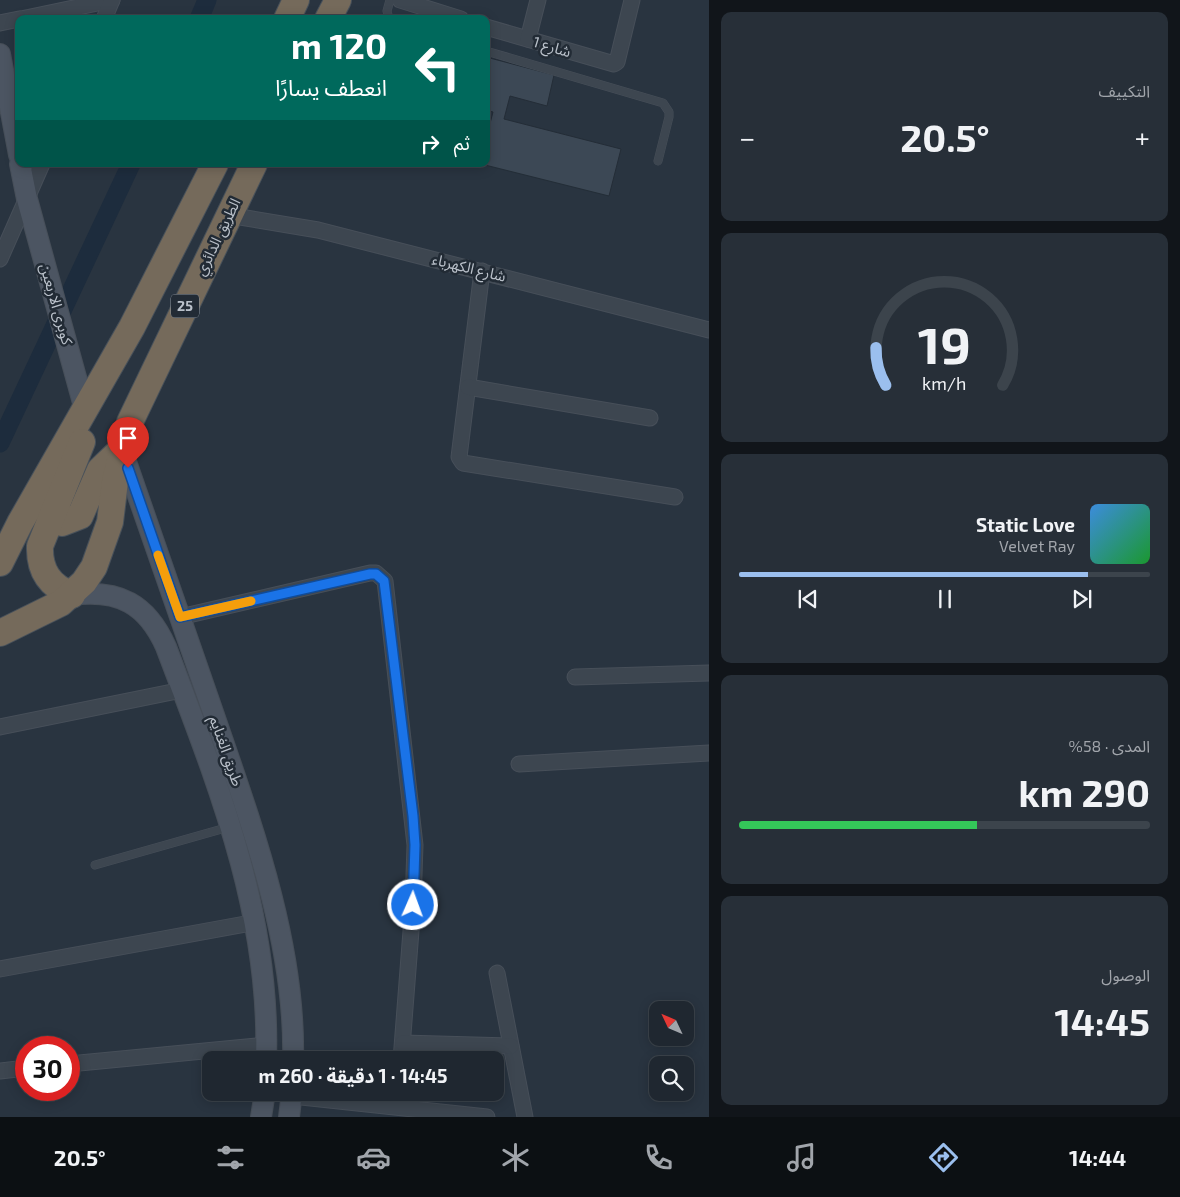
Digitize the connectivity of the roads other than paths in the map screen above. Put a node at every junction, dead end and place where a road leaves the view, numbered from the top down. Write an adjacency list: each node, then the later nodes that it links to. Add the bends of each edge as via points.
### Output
1 (112, 0): 8 (street); 9 (street)
2 (296, 0): 10 (highway)
3 (338, 0): 11 (highway)
4 (390, 0): 12 (lane)
5 (538, 0): 17 (street)
6 (632, 0): 17 (street, شارع 1, via 617,62 610,64)
7 (408, 1): 13 (street)
8 (39, 15)
9 (106, 15)
10 (289, 15)
11 (330, 15)
12 (388, 15)
13 (449, 15)
14 (15, 20): 15 (street)
15 (0, 23)
16 (490, 28): 17 (street, شارع 1)
17 (528, 40)
18 (490, 51): 21 (lane, via 663,103 670,117)
19 (0, 54): 20 (main road)
20 (15, 134)
21 (658, 161)
22 (21, 167): 26 (main road, كوبرى الاربعين)
23 (41, 167): 26 (street)
24 (213, 167): 33 (highway, 25, via 132,327)
25 (252, 167): 27 (highway, الطريق الدائري / 25)
26 (27, 199): 28 (street); 33 (main road, كوبرى الاربعين)
27 (228, 215): 30 (street, شارع الكهرباء, via 318,230); 35 (highway, الطريق الدائري / 25, via 130,422)
28 (6, 232): 29 (street)
29 (0, 259)
30 (482, 271): 31 (street, شارع الكهرباء); 32 (street)
31 (709, 330)
32 (468, 387): 34 (street); 36 (street, via 459,457 466,465)
33 (85, 410): 37 (highway, via 83,440); 38 (highway, 25)
34 (650, 418)
35 (122, 450): 37 (highway, via 100,470 80,516 62,523); 39 (highway, الطريق الدائري / 25, via 110,522 100,551 84,582); 40 (main road, طريق الغنايم)
36 (675, 497)
37 (50, 519): 39 (highway, via 40,546 42,567 53,584)
38 (0, 562)
39 (72, 595): 41 (highway, الطريق الدائري / 25, via 50,610); 44 (main road, طريق الغنايم, via 111,595 130,602 146,614 158,629)
40 (180, 617): 53 (street, via 370,574 376,574 384,581 415,845); 56 (main road, طريق الغنايم, via 236,778 276,918 291,1006)
41 (0, 633)
42 (709, 673): 43 (street)
43 (574, 677)
44 (182, 690): 45 (street); 48 (main road, طريق الغنايم)
45 (0, 727)
46 (709, 753): 47 (street)
47 (519, 764)
48 (231, 827): 49 (lane); 50 (main road, طريق الغنايم)
49 (95, 864)
50 (256, 922): 51 (street); 55 (main road, طريق الغنايم, via 265,1004)
51 (0, 968)
52 (497, 973): 54 (street)
53 (403, 1043): 54 (street); 57 (street)
54 (511, 1046): 68 (street)
55 (266, 1051)
56 (293, 1051)
57 (402, 1051)
58 (202, 1057): 59 (street)
59 (80, 1063)
60 (15, 1069): 61 (street)
61 (0, 1071)
62 (263, 1101): 65 (main road)
63 (291, 1101): 66 (main road)
64 (408, 1101): 67 (street)
65 (261, 1117)
66 (289, 1117)
67 (487, 1117)
68 (525, 1117)

